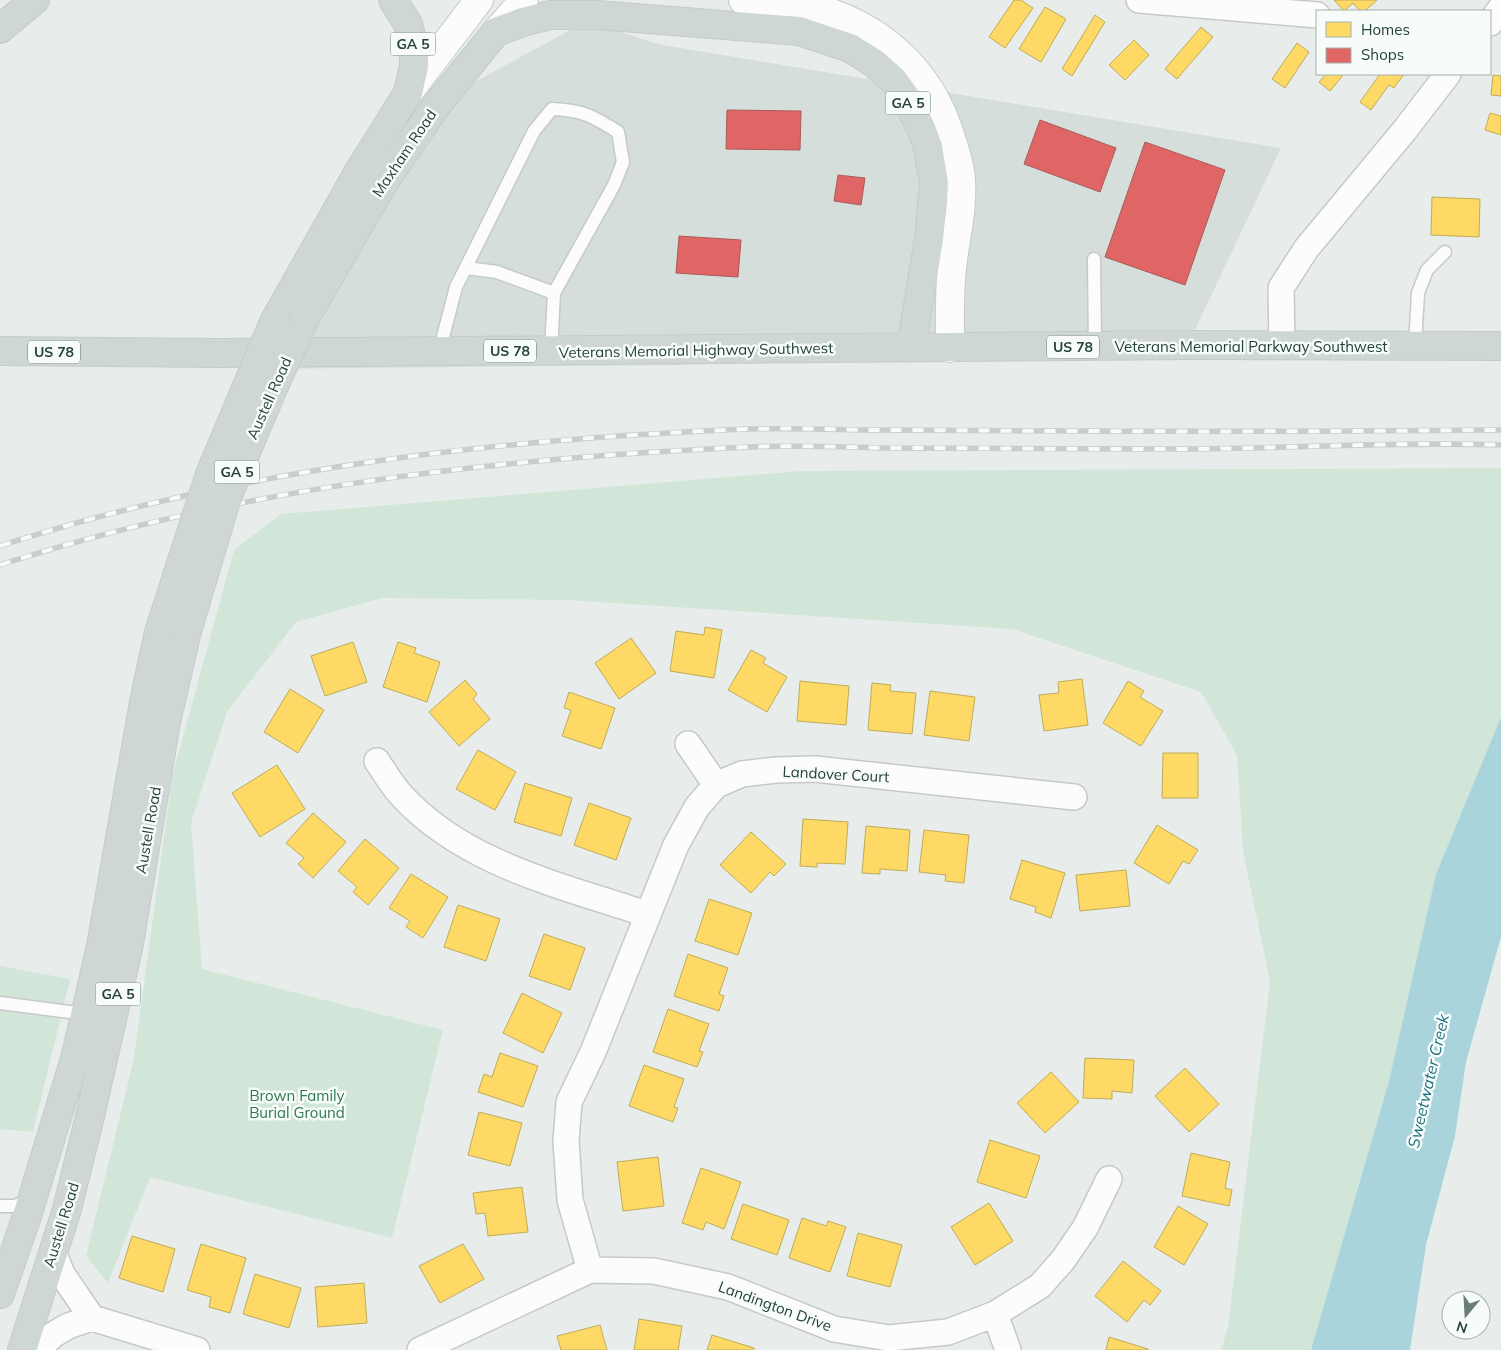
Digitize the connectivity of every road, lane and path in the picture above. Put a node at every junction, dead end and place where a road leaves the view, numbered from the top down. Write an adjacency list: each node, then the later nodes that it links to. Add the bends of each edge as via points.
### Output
1 (35, 0): 10 (main road)
2 (393, 0): 13 (main road, GA 5, via 408,24 414,49)
3 (479, 0): 13 (main road, Maxham Road)
4 (524, 0): 11 (main road, Maxham Road)
5 (743, 0): 25 (main road, via 810,6 868,29 901,53 929,86 954,148 961,180 951,283)
6 (1139, 0): 8 (street)
7 (1501, 8): 9 (street)
8 (1316, 15)
9 (1491, 21)
10 (0, 29)
11 (496, 32): 18 (main road, Maxham Road / GA 5, via 436,106 382,185); 24 (main road, GA 5, via 550,15 573,14 774,28 824,38 850,48 874,63 904,95 921,128 932,166 933,212)
12 (1447, 75): 20 (street, via 1306,249 1281,288)
13 (408, 93): 19 (main road, Maxham Road / GA 5, via 313,250)
14 (1445, 252): 21 (lane, via 1427,270 1418,293)
15 (1094, 259): 22 (lane)
16 (467, 268): 17 (lane, via 497,272); 17 (lane, via 534,130 552,109 577,110 618,132 623,162 614,186); 28 (lane, via 456,287)
17 (554, 294): 27 (lane)
18 (304, 320): 39 (main road, Austell Road / GA 5, bridge, via 227,497 187,631 166,722 126,958 67,1209)
19 (274, 322): 35 (main road, Austell Road / GA 5, bridge, via 210,474 159,632 101,946)
20 (1282, 345): 21 (main road, Veterans Memorial Parkway Southwest / US 78); 22 (main road, Veterans Memorial Parkway Southwest / US 78)
21 (1415, 345): 23 (main road, Veterans Memorial Parkway Southwest / US 78)
22 (1096, 346): 25 (main road, Veterans Memorial Parkway Southwest / US 78)
23 (1501, 346)
24 (911, 348): 25 (main road, Veterans Memorial Parkway Southwest / US 78); 27 (main road, Veterans Memorial Highway Southwest / US 78)
25 (950, 348)
26 (0, 351): 28 (main road, Veterans Memorial Highway Southwest / US 78, via 219,354)
27 (552, 351): 28 (main road, Veterans Memorial Highway Southwest / US 78)
28 (439, 352)
29 (688, 744): 31 (street)
30 (377, 761): 33 (street, via 400,794 429,821 476,853 527,874)
31 (716, 785): 32 (street, Landover Court, via 742,774 815,769); 33 (street, Landover Court, via 697,808 676,844)
32 (1074, 798)
33 (646, 914): 41 (street, Landover Court, via 596,1043 569,1102 566,1141 570,1200)
34 (0, 1003): 35 (lane)
35 (85, 1014): 37 (main road, Austell Road / GA 5, via 76,1055)
36 (1109, 1179): 43 (street, Landington Drive, via 1085,1228 1063,1260 1040,1286)
37 (33, 1197): 38 (lane, via 15,1206); 40 (main road, Austell Road / GA 5)
38 (0, 1206)
39 (53, 1250): 44 (street, via 62,1274); 45 (main road, Austell Road / GA 5)
40 (6, 1260): 42 (main road, Austell Road / GA 5)
41 (590, 1270): 43 (street, Landington Drive, via 654,1271 728,1287 834,1328 889,1338 948,1332); 48 (street, Landington Drive)
42 (0, 1294)
43 (996, 1314): 49 (street)
44 (92, 1318): 46 (street, via 61,1330); 47 (street)
45 (22, 1350)
46 (38, 1350)
47 (197, 1350)
48 (420, 1350)
49 (1008, 1350)

